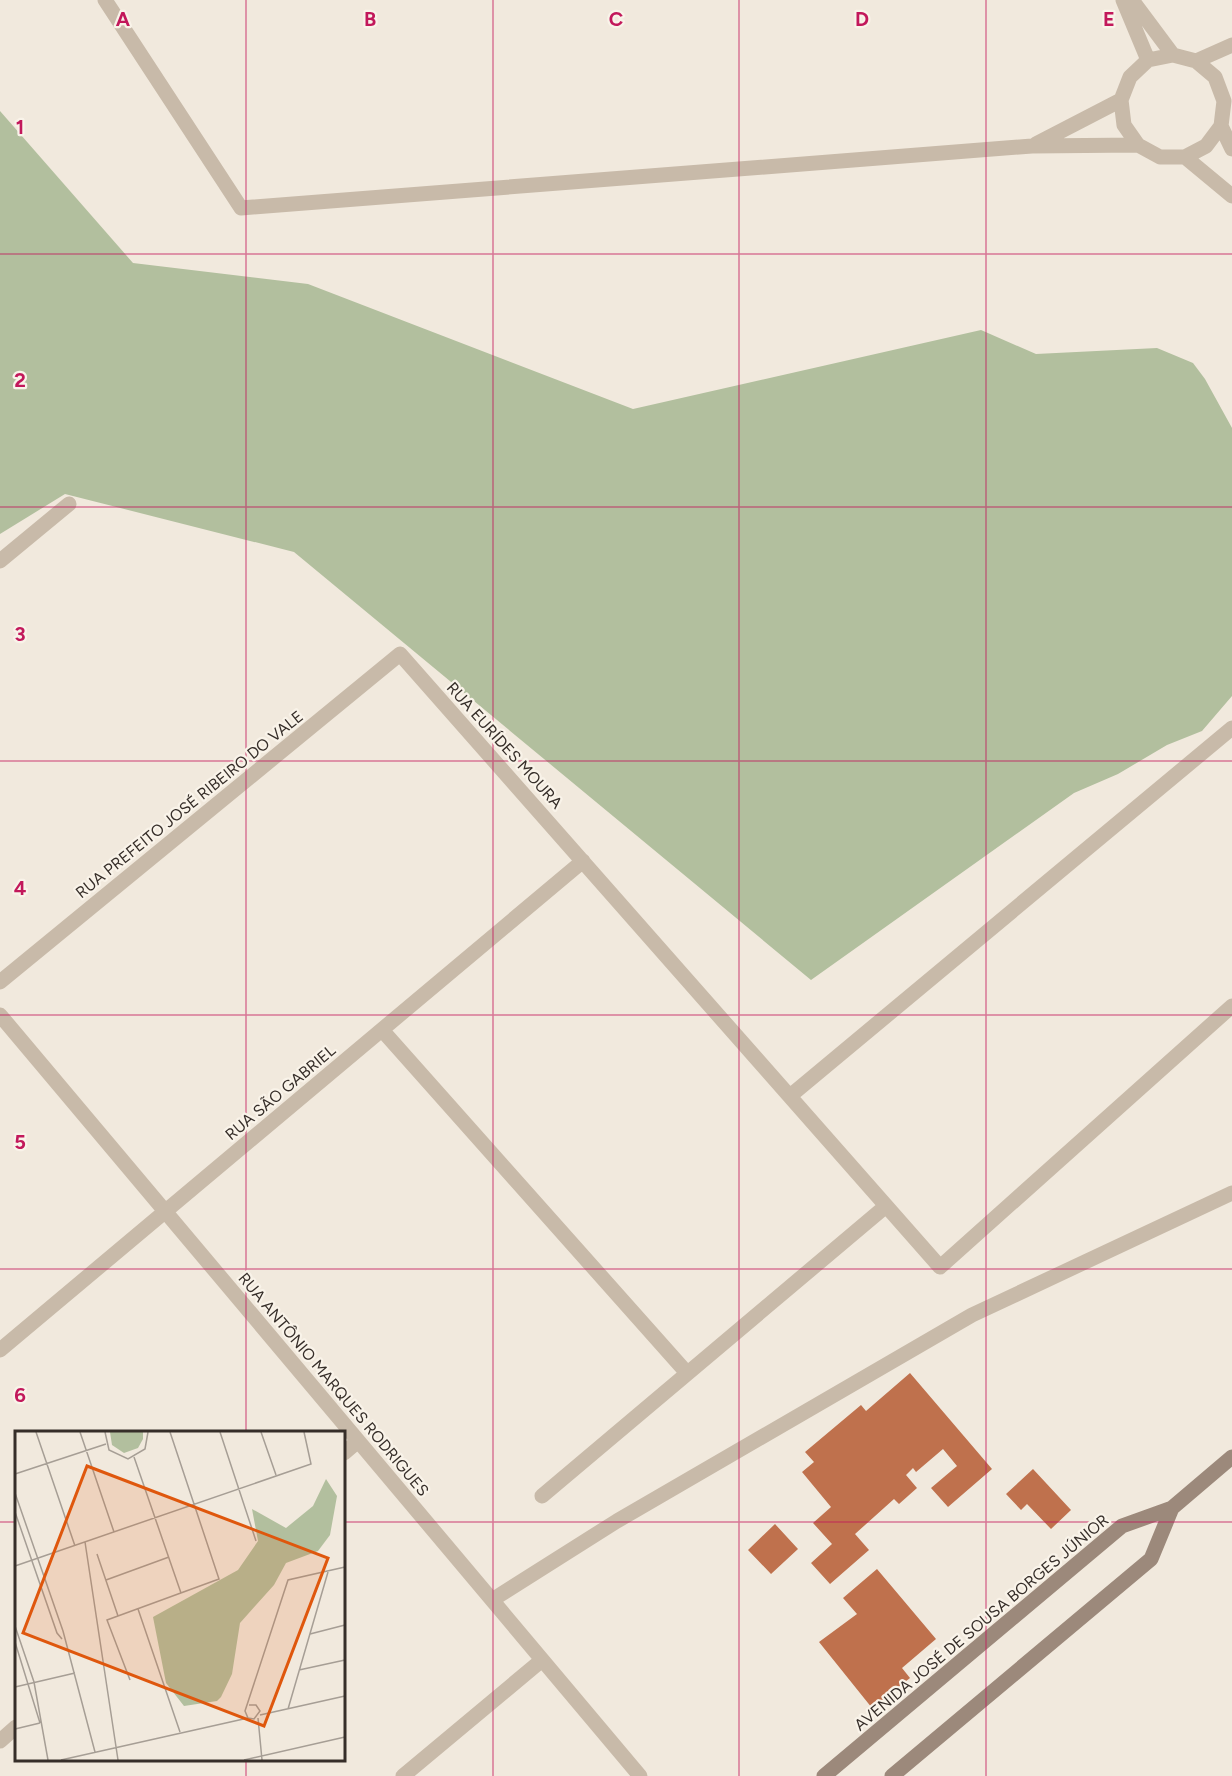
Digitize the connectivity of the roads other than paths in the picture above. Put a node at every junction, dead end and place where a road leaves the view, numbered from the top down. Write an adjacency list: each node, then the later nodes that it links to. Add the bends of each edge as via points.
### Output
1 (105, 0): 12 (street, via 241,208)
2 (1123, 0): 6 (street)
3 (1132, 0): 5 (street)
4 (1232, 45): 7 (street)
5 (1173, 55): 6 (street); 7 (street)
6 (1148, 60): 9 (street, via 1130,77)
7 (1196, 61): 8 (street, via 1215,77)
8 (1228, 96): 10 (street)
9 (1121, 100): 11 (street, via 1124,125); 12 (street)
10 (1221, 126): 13 (street); 14 (street, via 1206,146)
11 (1138, 145): 12 (street); 14 (street, via 1160,157)
12 (1032, 146)
13 (1232, 149)
14 (1185, 157): 15 (street)
15 (1232, 196)
16 (69, 504): 17 (street)
17 (0, 561)
18 (400, 654): 20 (street, RUA EURÍDES MOURA); 21 (street, RUA PREFEITO JOSÉ RIBEIRO DO VALE)
19 (1232, 728): 25 (street)
20 (583, 861): 24 (street, RUA SÃO GABRIEL); 25 (street, RUA EURÍDES MOURA)
21 (0, 982)
22 (1232, 1006): 27 (street, RUA EURÍDES MOURA, via 940,1267)
23 (0, 1015): 28 (street, RUA ANTÔNIO MARQUES RODRIGUES)
24 (382, 1030): 28 (street, RUA SÃO GABRIEL); 30 (street)
25 (790, 1096): 27 (street, RUA EURÍDES MOURA)
26 (1232, 1193): 36 (street, via 972,1315 617,1521)
27 (886, 1206): 30 (street)
28 (165, 1212): 29 (street, RUA SÃO GABRIEL); 31 (street, RUA ANTÔNIO MARQUES RODRIGUES)
29 (0, 1350)
30 (687, 1373): 34 (street)
31 (358, 1441): 32 (street); 36 (street, RUA ANTÔNIO MARQUES RODRIGUES)
32 (345, 1452)
33 (1232, 1457): 35 (street)
34 (542, 1496)
35 (1172, 1508): 42 (street, AVENIDA JOSÉ DE SOUSA BORGES JÚNIOR, via 1122,1526); 43 (street, via 1151,1559)
36 (492, 1600): 37 (street, RUA ANTÔNIO MARQUES RODRIGUES)
37 (542, 1660): 40 (street); 41 (street, RUA ANTÔNIO MARQUES RODRIGUES)
38 (15, 1728): 39 (street)
39 (0, 1741)
40 (403, 1776)
41 (640, 1776)
42 (824, 1776)
43 (892, 1776)

